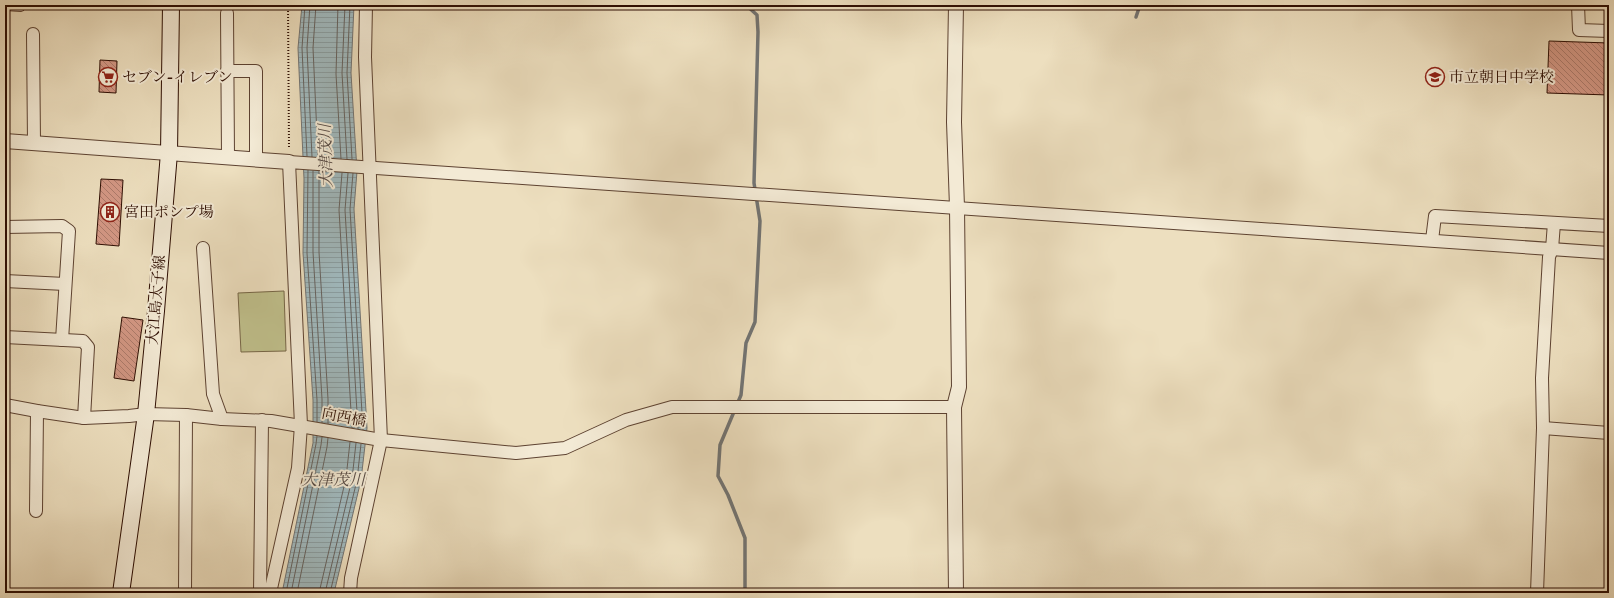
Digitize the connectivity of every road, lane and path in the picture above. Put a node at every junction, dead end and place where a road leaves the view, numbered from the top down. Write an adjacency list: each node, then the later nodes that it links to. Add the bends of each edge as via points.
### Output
1 (22, 5): 7 (lane, via 22,8)
2 (172, 5): 14 (main road, 大江島太子線)
3 (288, 5): 17 (path)
4 (366, 5): 18 (street, via 365,56)
5 (956, 5): 19 (street, via 954,122)
6 (1578, 5): 9 (street, via 1579,30)
7 (5, 7)
8 (227, 13): 11 (street)
9 (1609, 31)
10 (33, 34): 13 (street)
11 (227, 71): 15 (street); 16 (street, via 256,71)
12 (5, 141): 13 (street)
13 (34, 143): 14 (street)
14 (169, 153): 15 (street); 34 (main road, 大江島太子線)
15 (228, 157): 16 (street)
16 (256, 159): 17 (street)
17 (289, 162): 18 (street); 39 (street)
18 (370, 167): 19 (street); 42 (street)
19 (957, 208): 23 (street); 32 (street, via 959,387)
20 (1554, 223): 21 (street); 23 (street, via 1435,216); 25 (street)
21 (1609, 226)
22 (5, 227): 28 (street, via 62,226 69,231)
23 (1432, 240): 25 (street)
24 (203, 248): 37 (street, via 213,394)
25 (1552, 249): 26 (street); 40 (street, via 1549,257 1542,378)
26 (1609, 253)
27 (5, 281): 28 (street)
28 (65, 284): 30 (street)
29 (5, 337): 30 (street)
30 (62, 340): 36 (street, via 83,341 88,347)
31 (5, 405): 33 (street, 向西橋)
32 (954, 407): 42 (street, 向西橋, via 672,407 626,420 565,448 516,453); 49 (street)
33 (37, 411): 36 (street, 向西橋); 43 (street)
34 (146, 414): 35 (street, 向西橋); 36 (street, 向西橋); 44 (main road, 大江島太子線)
35 (186, 415): 37 (street, 向西橋); 45 (street)
36 (84, 418)
37 (222, 419): 38 (street, 向西橋)
38 (262, 420): 39 (street, 向西橋); 46 (street)
39 (301, 425): 42 (street, 向西橋); 47 (street, via 298,468)
40 (1543, 428): 41 (street); 50 (street)
41 (1609, 433)
42 (381, 440): 48 (street)
43 (36, 511)
44 (121, 593)
45 (185, 593)
46 (260, 593)
47 (270, 593)
48 (350, 593)
49 (956, 593)
50 (1537, 593)

